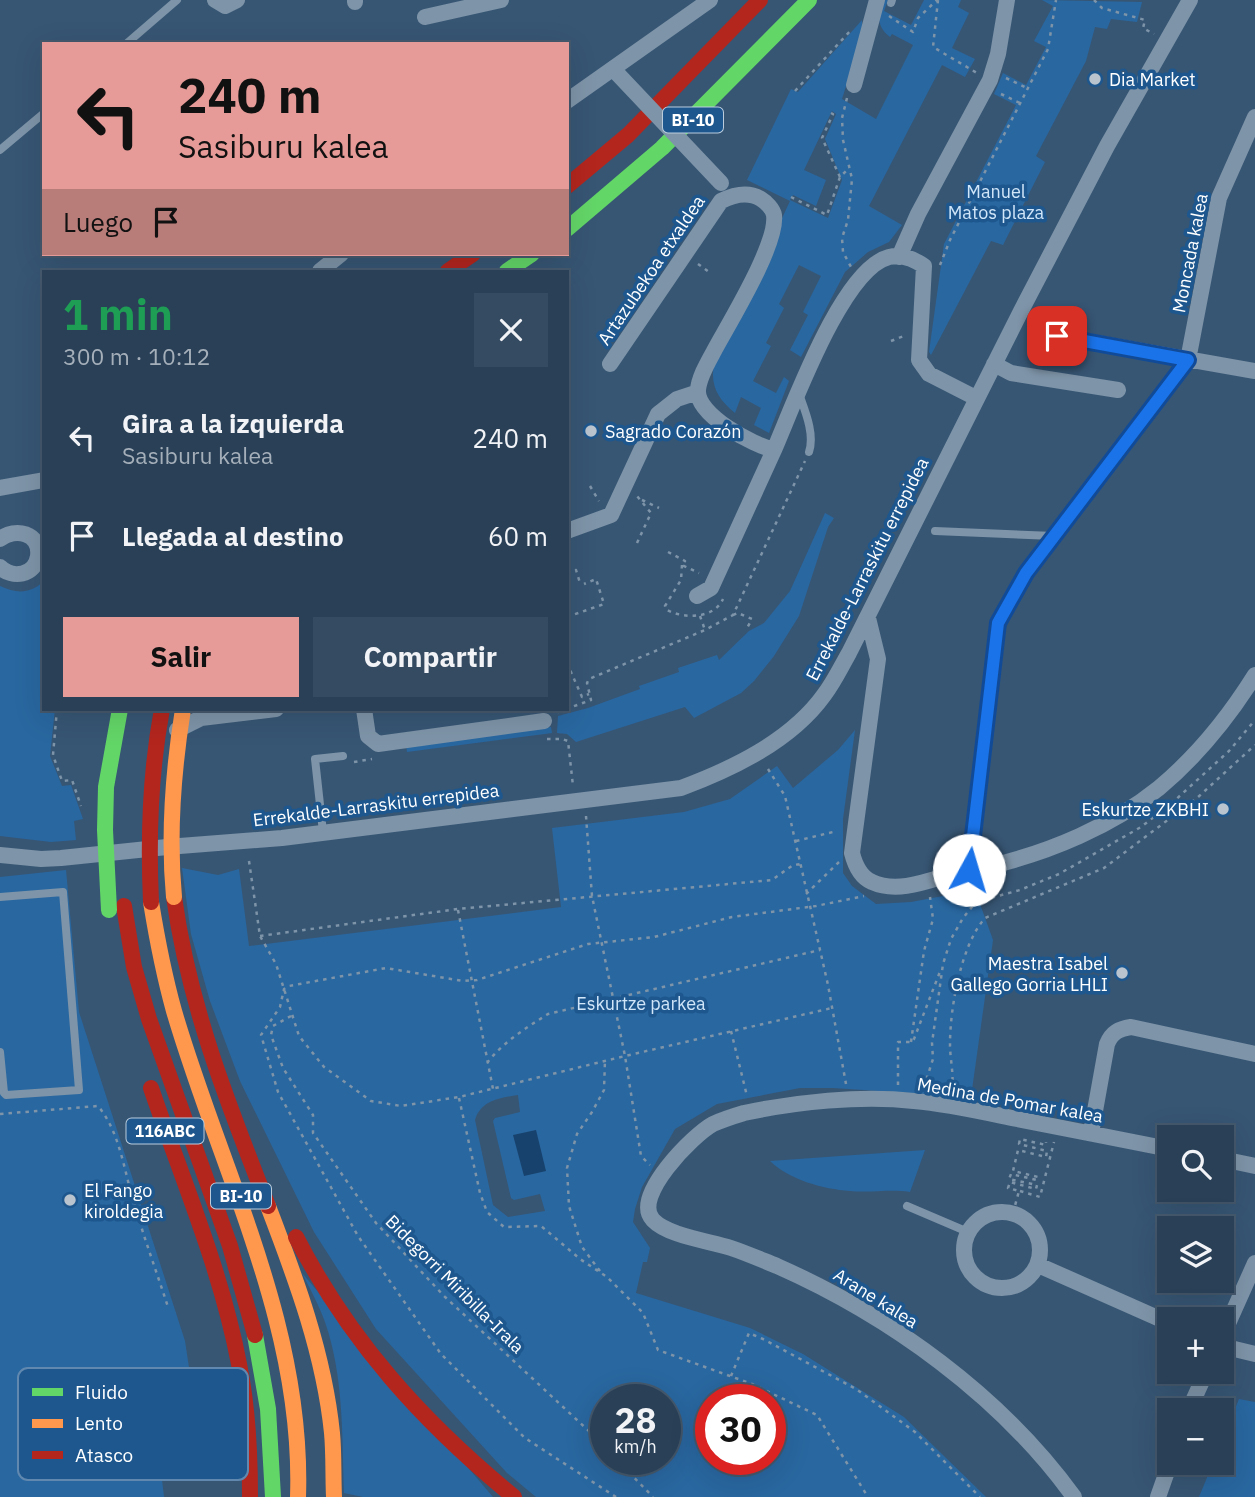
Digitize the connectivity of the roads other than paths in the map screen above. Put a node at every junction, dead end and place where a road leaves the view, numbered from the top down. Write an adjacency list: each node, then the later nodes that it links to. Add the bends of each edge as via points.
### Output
1 (177, 0): 12 (lane)
2 (215, 0): 3 (street, via 225,6)
3 (237, 0)
4 (501, 0): 11 (street)
5 (710, 0): 13 (street)
6 (760, 0): 20 (highway, BI-10, via 628,135)
7 (808, 0): 21 (highway, BI-10, via 713,101 637,173)
8 (1007, 0): 25 (street, via 995,82 918,214)
9 (1190, 0): 32 (street, Errekalde-Larraskitu errepidea, via 1107,146)
10 (887, 1): 14 (street)
11 (425, 17)
12 (128, 42)
13 (613, 69): 15 (street); 19 (street, bridge)
14 (854, 85)
15 (569, 101)
16 (42, 115): 18 (lane)
17 (1255, 117): 30 (street, Moncada kalea, via 1219,198)
18 (0, 150)
19 (721, 183)
20 (569, 184)
21 (569, 227)
22 (339, 256): 26 (street)
23 (470, 256): 27 (highway)
24 (529, 256): 28 (highway)
25 (899, 257): 36 (street, via 889,257 866,270 842,300); 37 (street, via 911,257 924,266 919,360 929,374)
26 (321, 270)
27 (449, 270)
28 (509, 270)
29 (1057, 336): 30 (street)
30 (1188, 360): 33 (street); 44 (street)
31 (610, 364): 35 (street, Artazubekoa etxaldea, via 720,201 732,195 756,196 771,208 772,231)
32 (994, 364): 34 (street, via 1011,373); 37 (street, Errekalde-Larraskitu errepidea)
33 (1255, 370)
34 (1118, 390)
35 (698, 392): 38 (street, via 703,406 718,421); 42 (street, via 677,399 657,414 611,516)
36 (799, 394): 38 (street); 39 (lane, via 812,444)
37 (976, 398): 49 (street, Errekalde-Larraskitu errepidea)
38 (774, 450): 48 (street, via 711,588)
39 (809, 452)
40 (42, 480): 41 (street)
41 (0, 488)
42 (569, 530)
43 (935, 531): 44 (lane)
44 (1055, 536): 62 (street, via 1026,573 998,623)
45 (0, 540): 46 (street, via 16,531)
46 (40, 545): 47 (street, via 35,566 27,573 8,573)
47 (0, 567)
48 (697, 596)
49 (868, 618): 59 (street, Errekalde-Larraskitu errepidea, via 824,696 787,732 728,770 681,788); 62 (street, via 878,659 852,853 856,869 871,882 893,887)
50 (1255, 675): 62 (street, via 1239,701 1157,789 1060,845)
51 (120, 711): 64 (highway, bridge, via 106,787 105,830)
52 (132, 711): 64 (highway, BI-10, via 122,783)
53 (162, 711): 88 (highway, BI-10, bridge, via 151,768 148,821 151,902 179,1025 278,1314 295,1413)
54 (183, 711): 69 (highway, bridge, via 174,761 169,856 179,936 199,1018)
55 (259, 711): 60 (street, via 201,718 172,732 166,757)
56 (364, 711): 57 (street, via 368,736 378,744)
57 (548, 718)
58 (343, 756): 59 (lane, via 315,759)
59 (323, 832): 60 (street, Errekalde-Larraskitu errepidea)
60 (167, 846): 61 (street, Errekalde-Larraskitu errepidea, via 61,859)
61 (0, 855)
62 (969, 870)
63 (0, 897): 66 (lane, via 62,892 79,1090 6,1095)
64 (117, 908): 65 (highway); 87 (highway, BI-10, via 149,1019 230,1246 254,1332 268,1409)
65 (122, 985)
66 (0, 1052)
67 (1255, 1054): 70 (street, via 1121,1028 1107,1044)
68 (147, 1075): 83 (highway, 116ABC, via 208,1249)
69 (231, 1109): 89 (highway, via 312,1327 334,1436); 90 (highway, via 299,1245 351,1328 435,1429)
70 (1091, 1133): 71 (street, Medina de Pomar kalea); 74 (street, Medina de Pomar kalea, via 912,1100 789,1104 738,1115 706,1129)
71 (1157, 1147)
72 (1234, 1162): 73 (street)
73 (1255, 1166)
74 (655, 1173): 91 (street, Arane kalea, via 649,1205 654,1221 765,1261 857,1306 955,1372 1029,1440)
75 (907, 1206): 76 (lane)
76 (968, 1232): 78 (street, via 975,1222 999,1211 1024,1218 1039,1239); 78 (street, via 964,1244 968,1268 986,1284 998,1288 1021,1283)
77 (1255, 1263): 79 (street)
78 (1038, 1265): 80 (street)
79 (1234, 1310)
80 (1157, 1318)
81 (1234, 1349): 82 (street)
82 (1255, 1354)
83 (239, 1368)
84 (248, 1452): 86 (highway, 116ABC)
85 (1166, 1475): 92 (street)
86 (250, 1497)
87 (273, 1497)
88 (298, 1497)
89 (334, 1497)
90 (514, 1497)
91 (1074, 1497)
92 (1158, 1497)

